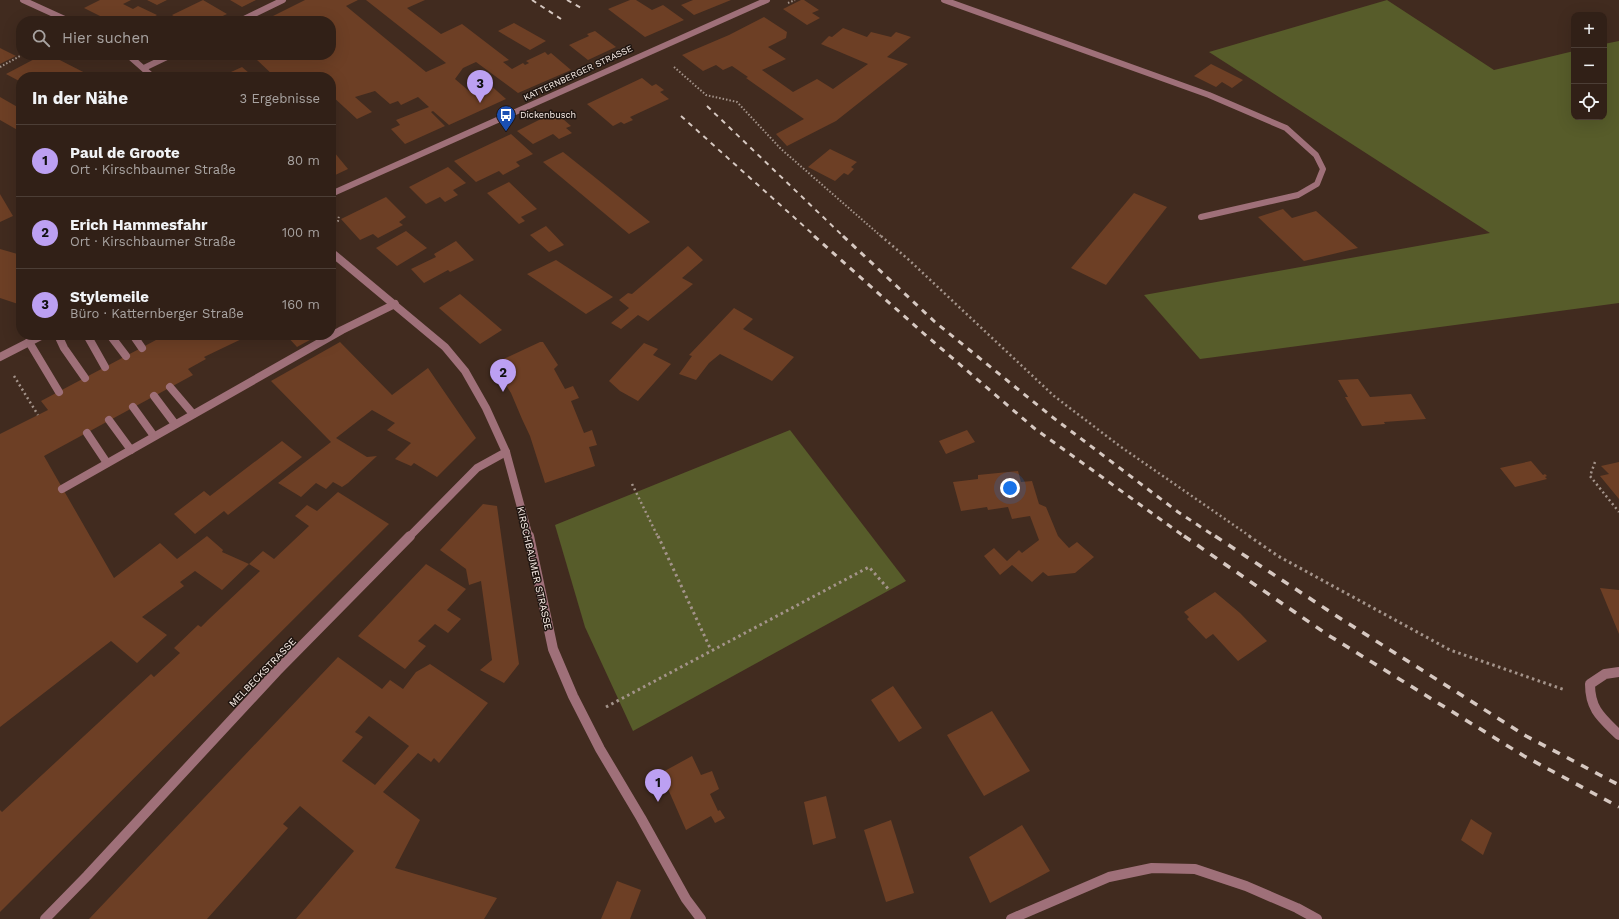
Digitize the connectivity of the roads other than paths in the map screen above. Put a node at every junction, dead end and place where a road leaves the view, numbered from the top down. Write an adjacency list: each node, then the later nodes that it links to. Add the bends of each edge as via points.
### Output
1 (23, 0): 5 (street)
2 (283, 0): 6 (street)
3 (767, 0): 11 (street, KATTERNBERGER STRASSE)
4 (944, 0): 12 (street, via 1209,95 1286,128 1316,155 1323,169 1317,184 1298,195)
5 (58, 16)
6 (250, 16)
7 (134, 60): 9 (street)
8 (161, 60): 9 (street)
9 (144, 68): 10 (street)
10 (148, 72)
11 (336, 192)
12 (1201, 217)
13 (336, 256): 14 (street, KIRSCHBAUMER STRASSE)
14 (395, 304): 15 (street); 38 (street, KIRSCHBAUMER STRASSE, via 445,347 465,371 486,408)
15 (336, 333)
16 (33, 340): 22 (street)
17 (60, 340): 27 (street)
18 (90, 340): 26 (street)
19 (114, 340): 24 (street)
20 (136, 340): 23 (street)
21 (324, 340): 32 (street)
22 (29, 342): 25 (street); 29 (street)
23 (142, 348)
24 (126, 356)
25 (0, 357)
26 (105, 367)
27 (85, 378)
28 (170, 387): 32 (street)
29 (59, 392)
30 (154, 396): 34 (street)
31 (133, 407): 36 (street)
32 (193, 414): 34 (street)
33 (109, 420): 37 (street)
34 (175, 424): 36 (street)
35 (87, 433): 39 (street)
36 (154, 436): 37 (street)
37 (131, 450): 39 (street)
38 (506, 452): 43 (street, MELBECKSTRASSE, via 477,468 277,671); 44 (street, KIRSCHBAUMER STRASSE, via 526,521 553,650 600,749 686,899)
39 (107, 463): 40 (street)
40 (62, 489)
41 (1619, 672): 42 (street, via 1605,674 1590,684 1590,698 1601,718)
42 (1619, 735)
43 (45, 919)
44 (701, 919)
45 (1011, 919): 46 (street, via 1109,877 1152,868 1195,869 1246,886)
46 (1317, 919)

